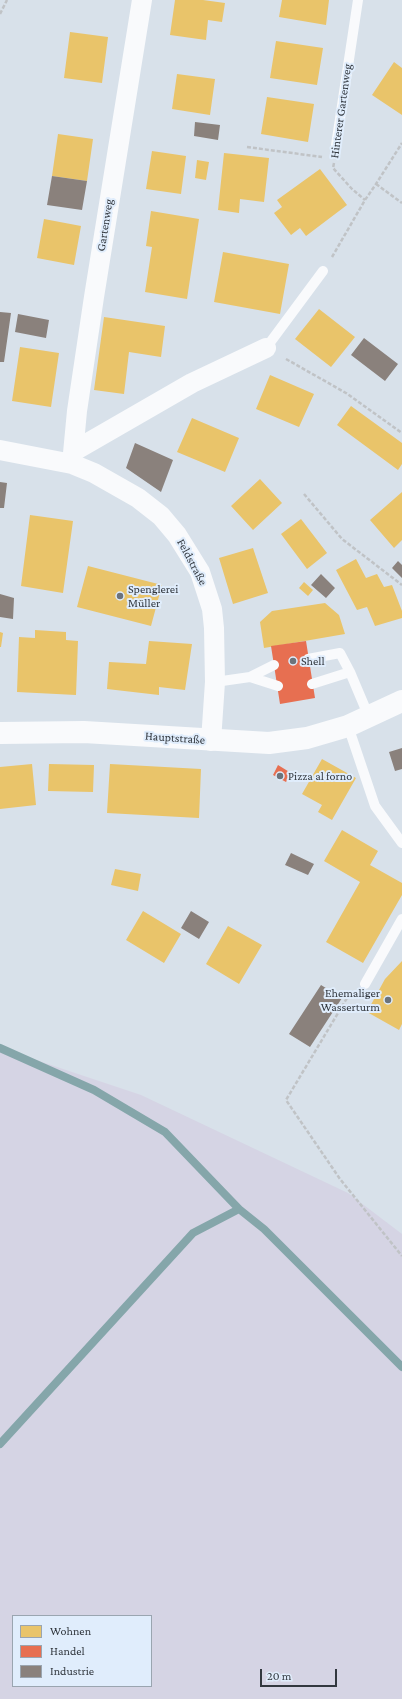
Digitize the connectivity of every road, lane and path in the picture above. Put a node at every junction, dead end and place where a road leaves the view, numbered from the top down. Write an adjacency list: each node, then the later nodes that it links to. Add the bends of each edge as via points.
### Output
1 (7, 0): 4 (path)
2 (142, 0): 16 (street, Gartenweg, via 94,297 77,411)
3 (358, 0): 6 (lane, Hinterer Gartenweg)
4 (0, 14)
5 (402, 143): 9 (path)
6 (336, 145): 8 (path, Hinterer Gartenweg)
7 (247, 147): 8 (path)
8 (334, 159): 10 (path, Hinterer Gartenweg, via 333,168)
9 (376, 184): 10 (path); 11 (path)
10 (365, 200): 12 (path)
11 (402, 203)
12 (324, 271): 13 (lane)
13 (266, 348): 14 (path, via 346,393); 16 (street, via 192,383)
14 (402, 433)
15 (0, 450): 16 (street, Feldstraße)
16 (73, 458): 23 (street, Feldstraße, via 138,498 161,516 186,548 200,572 212,609)
17 (304, 494): 18 (path, via 342,539)
18 (402, 585)
19 (308, 659): 21 (lane, via 340,653)
20 (274, 665): 22 (lane)
21 (350, 672): 24 (lane); 27 (lane)
22 (250, 677): 23 (lane); 25 (lane)
23 (214, 682): 30 (street, Feldstraße)
24 (312, 684)
25 (278, 686)
26 (402, 701): 27 (main road, Hauptstraße)
27 (369, 717): 28 (main road, Hauptstraße)
28 (348, 726): 30 (main road, Hauptstraße, via 307,738 269,743); 31 (lane, via 375,806)
29 (0, 733): 30 (main road, Hauptstraße, via 84,732)
30 (211, 741)
31 (402, 843)
32 (402, 918): 33 (lane)
33 (365, 984): 34 (path, via 354,987 286,1100 340,1179)
34 (402, 1256)

